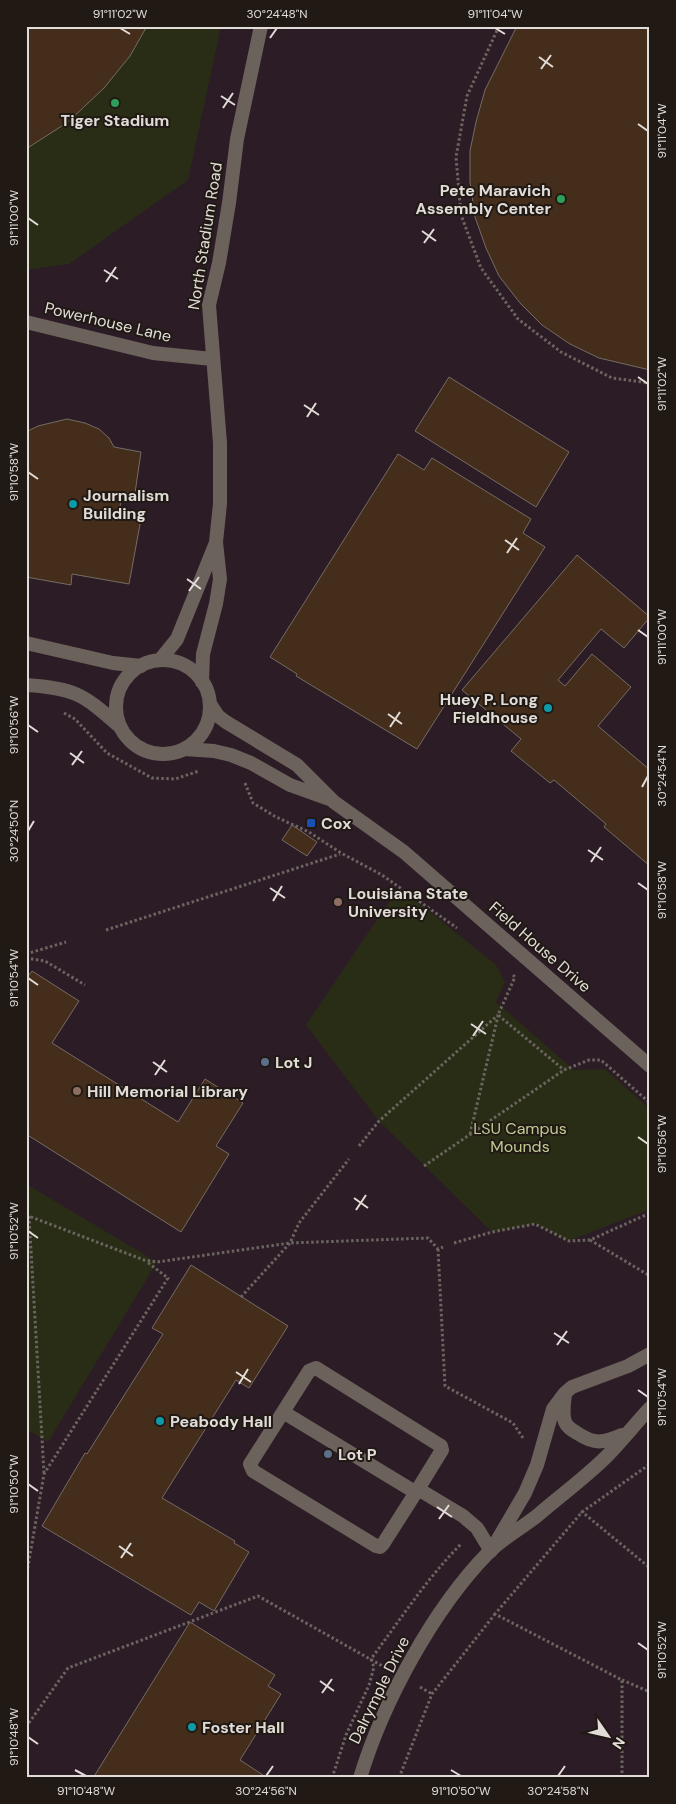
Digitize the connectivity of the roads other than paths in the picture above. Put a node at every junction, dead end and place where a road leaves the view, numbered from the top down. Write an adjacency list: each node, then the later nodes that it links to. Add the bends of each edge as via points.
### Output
1 (261, 26): 3 (street, North Stadium Road, via 237,139 228,212 209,306)
2 (26, 322): 3 (street, Powerhouse Lane, via 153,353)
3 (212, 359): 4 (street, North Stadium Road, via 220,443)
4 (216, 542): 6 (street, North Stadium Road, via 177,639); 8 (street, North Stadium Road, via 220,579 203,654)
5 (26, 643): 7 (street, via 113,663)
6 (160, 660): 7 (street); 8 (street, via 186,666)
7 (141, 666): 11 (street, via 125,678 120,688 115,705)
8 (202, 682): 10 (street)
9 (26, 685): 11 (street, via 71,691 97,706)
10 (210, 704): 12 (street, via 201,736); 13 (street, Field House Drive, via 226,722 296,765)
11 (118, 725): 12 (street, via 136,748 146,752 160,755)
12 (184, 749): 13 (street, Field House Drive, via 231,755)
13 (334, 802): 14 (street, Field House Drive, via 404,852)
14 (650, 1066)
15 (650, 1354): 16 (street, Dalrymple Drive, via 572,1387)
16 (565, 1393): 19 (street, Dalrymple Drive, via 565,1422 577,1434 597,1442 607,1442); 21 (street, Dalrymple Drive, via 553,1409 539,1460 525,1493)
17 (650, 1408): 19 (street, Dalrymple Drive)
18 (283, 1412): 20 (street); 20 (street, via 309,1370 316,1368 441,1446 442,1450); 20 (street, via 250,1464 251,1468 376,1546 383,1544)
19 (627, 1434): 21 (street, Dalrymple Drive, via 606,1457)
20 (416, 1491): 21 (street, via 477,1528)
21 (491, 1551): 22 (street, Dalrymple Drive, via 474,1568 408,1663 366,1757)
22 (360, 1778)

